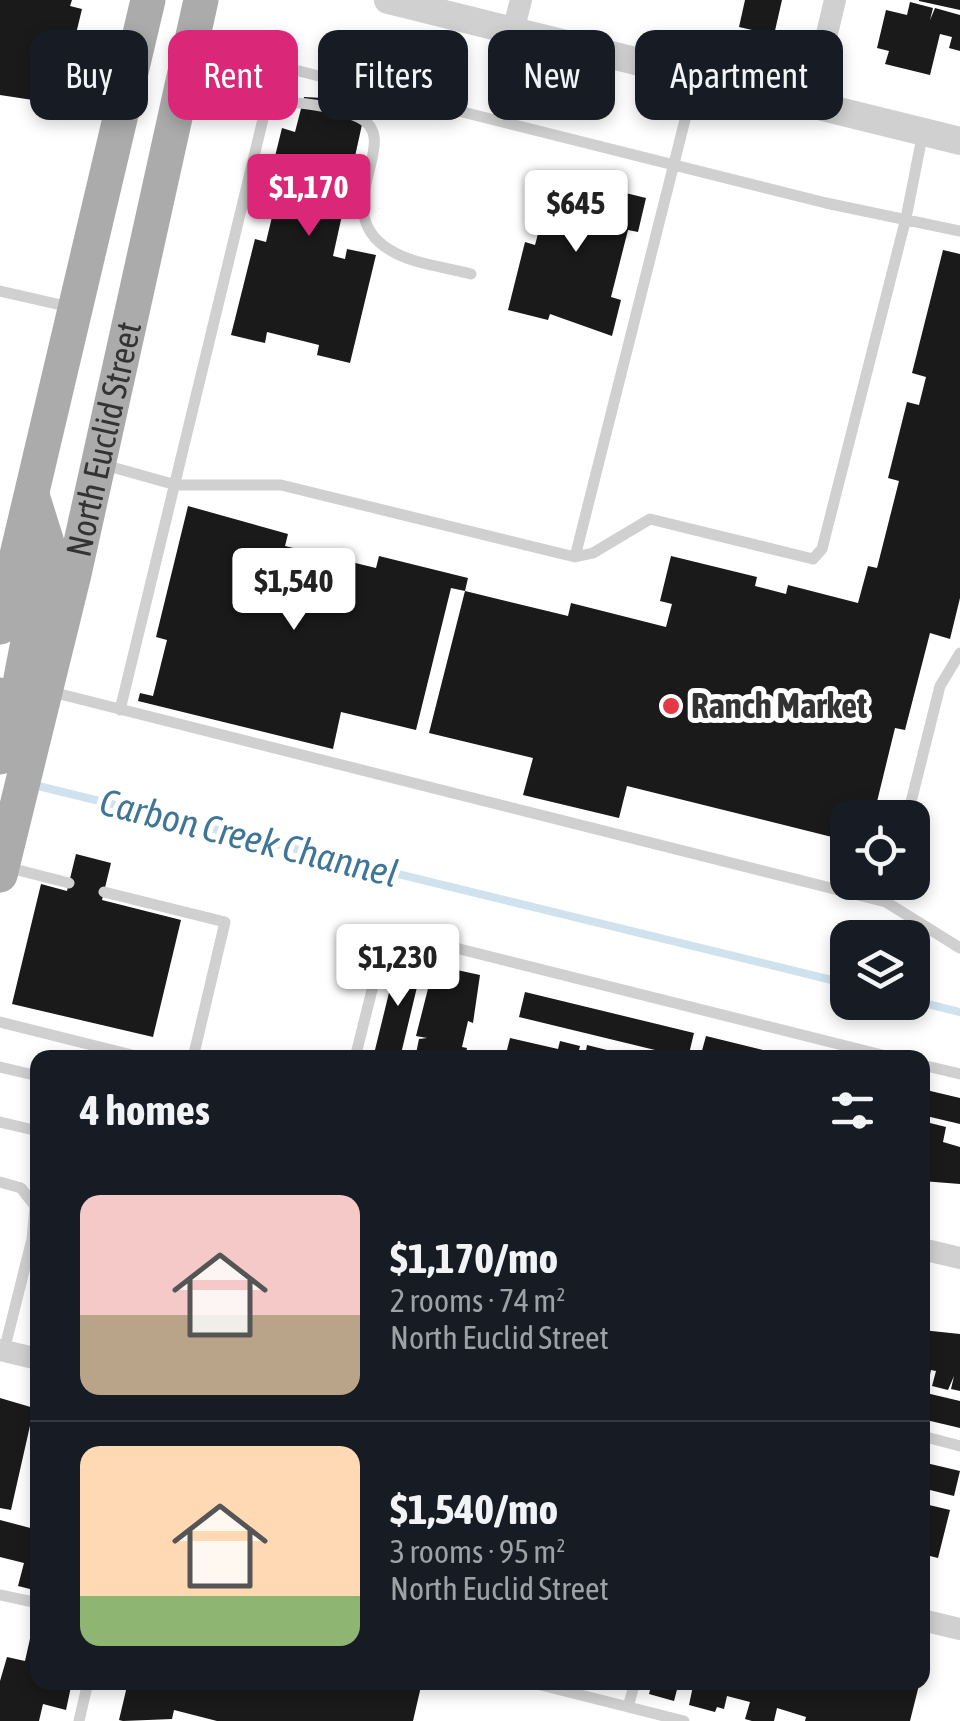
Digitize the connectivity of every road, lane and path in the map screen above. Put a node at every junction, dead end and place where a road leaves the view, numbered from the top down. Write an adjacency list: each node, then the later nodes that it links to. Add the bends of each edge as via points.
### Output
1 (148, 0): 22 (main road, North Euclid Street)
2 (201, 0): 23 (main road, North Euclid Street)
3 (388, 0): 6 (street)
4 (521, 0): 8 (street)
5 (835, 0): 9 (street)
6 (434, 6): 7 (street)
7 (510, 30)
8 (513, 30)
9 (828, 30)
10 (298, 71): 17 (lane)
11 (298, 106): 20 (lane, via 361,118 372,129 376,142 360,210 385,248)
12 (843, 113): 15 (street)
13 (262, 120): 24 (lane)
14 (685, 120): 17 (lane)
15 (923, 132): 16 (street); 18 (lane)
16 (960, 141)
17 (674, 162): 18 (lane); 26 (lane)
18 (906, 218): 19 (lane); 26 (lane, via 822,548 812,559 650,519)
19 (960, 231)
20 (471, 274)
21 (0, 291): 22 (lane)
22 (74, 308): 25 (main road, North Euclid Street)
23 (96, 462): 24 (lane); 29 (main road, North Euclid Street)
24 (176, 485): 26 (lane, via 282,485); 31 (lane)
25 (32, 494): 27 (main road, North Euclid Street); 29 (main road, via 48,543 21,678)
26 (574, 557)
27 (0, 628)
28 (960, 653): 33 (lane, via 940,686)
29 (44, 690): 31 (lane); 32 (main road, North Euclid Street)
30 (0, 695): 32 (main road, via 9,702)
31 (120, 710): 37 (lane)
32 (12, 746): 34 (main road, North Euclid Street, via 11,830)
33 (912, 800)
34 (1, 871): 35 (lane)
35 (69, 883)
36 (104, 892): 41 (lane, via 225,922)
37 (886, 902): 38 (lane)
38 (960, 948)
39 (0, 1022): 40 (lane)
40 (112, 1050)
41 (195, 1050)
42 (357, 1050): 43 (lane, via 381,954 400,934)
43 (862, 1050)
44 (0, 1066): 46 (lane)
45 (930, 1066): 47 (lane)
46 (30, 1074)
47 (960, 1074)
48 (0, 1122): 49 (lane)
49 (30, 1129)
50 (0, 1182): 51 (lane, via 21,1188)
51 (30, 1200)
52 (30, 1245): 55 (lane)
53 (930, 1251): 54 (street)
54 (960, 1258)
55 (2, 1350): 56 (street)
56 (30, 1357)
57 (930, 1438): 58 (lane)
58 (960, 1446)
59 (0, 1596): 60 (lane)
60 (30, 1602)
61 (930, 1622): 62 (street)
62 (960, 1629)
63 (86, 1690): 67 (lane)
64 (561, 1690): 66 (lane)
65 (633, 1690): 66 (lane)
66 (628, 1707): 68 (lane)
67 (79, 1721)
68 (684, 1721)

